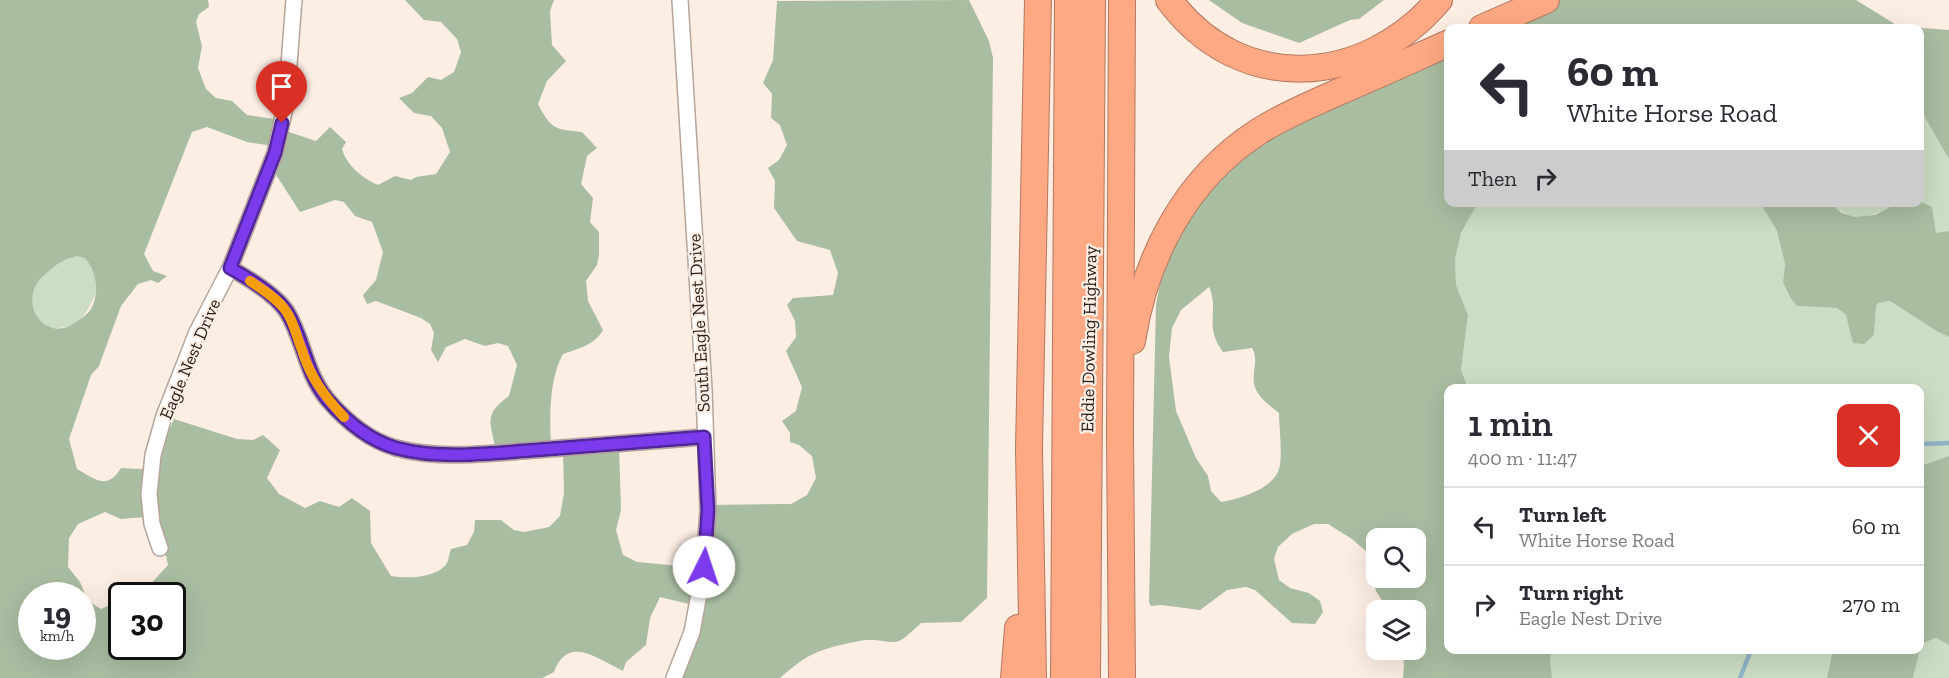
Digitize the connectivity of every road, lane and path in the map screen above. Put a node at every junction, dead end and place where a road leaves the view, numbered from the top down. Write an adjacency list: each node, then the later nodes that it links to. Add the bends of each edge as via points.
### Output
1 (294, 0): 14 (street, Eagle Nest Drive, via 286,103 275,153)
2 (680, 0): 16 (street, South Eagle Nest Drive)
3 (1019, 0): 13 (highway, via 1026,46)
4 (1038, 0): 13 (highway)
5 (1068, 0): 22 (highway, Eddie Dowling Highway)
6 (1092, 0): 23 (highway, Eddie Dowling Highway)
7 (1122, 0): 15 (highway)
8 (1169, 0): 9 (highway, via 1192,27 1220,47 1268,65 1301,69 1332,67 1376,52 1413,27)
9 (1439, 0)
10 (1546, 0): 11 (highway)
11 (1491, 24)
12 (1444, 45): 15 (highway, via 1272,123 1228,155 1204,179 1171,225 1148,275 1134,327)
13 (1035, 205): 17 (highway)
14 (230, 268): 16 (street, via 265,291 286,311 311,374 326,398 373,439 396,448 423,453 483,454); 18 (street, Eagle Nest Drive, via 197,332 153,455 148,494)
15 (1120, 434): 24 (highway)
16 (704, 437): 19 (street, South Eagle Nest Drive, via 708,510 704,567 692,632)
17 (1029, 448): 20 (highway); 21 (highway)
18 (160, 548)
19 (674, 678)
20 (1014, 678)
21 (1034, 678)
22 (1064, 678)
23 (1087, 678)
24 (1122, 678)

